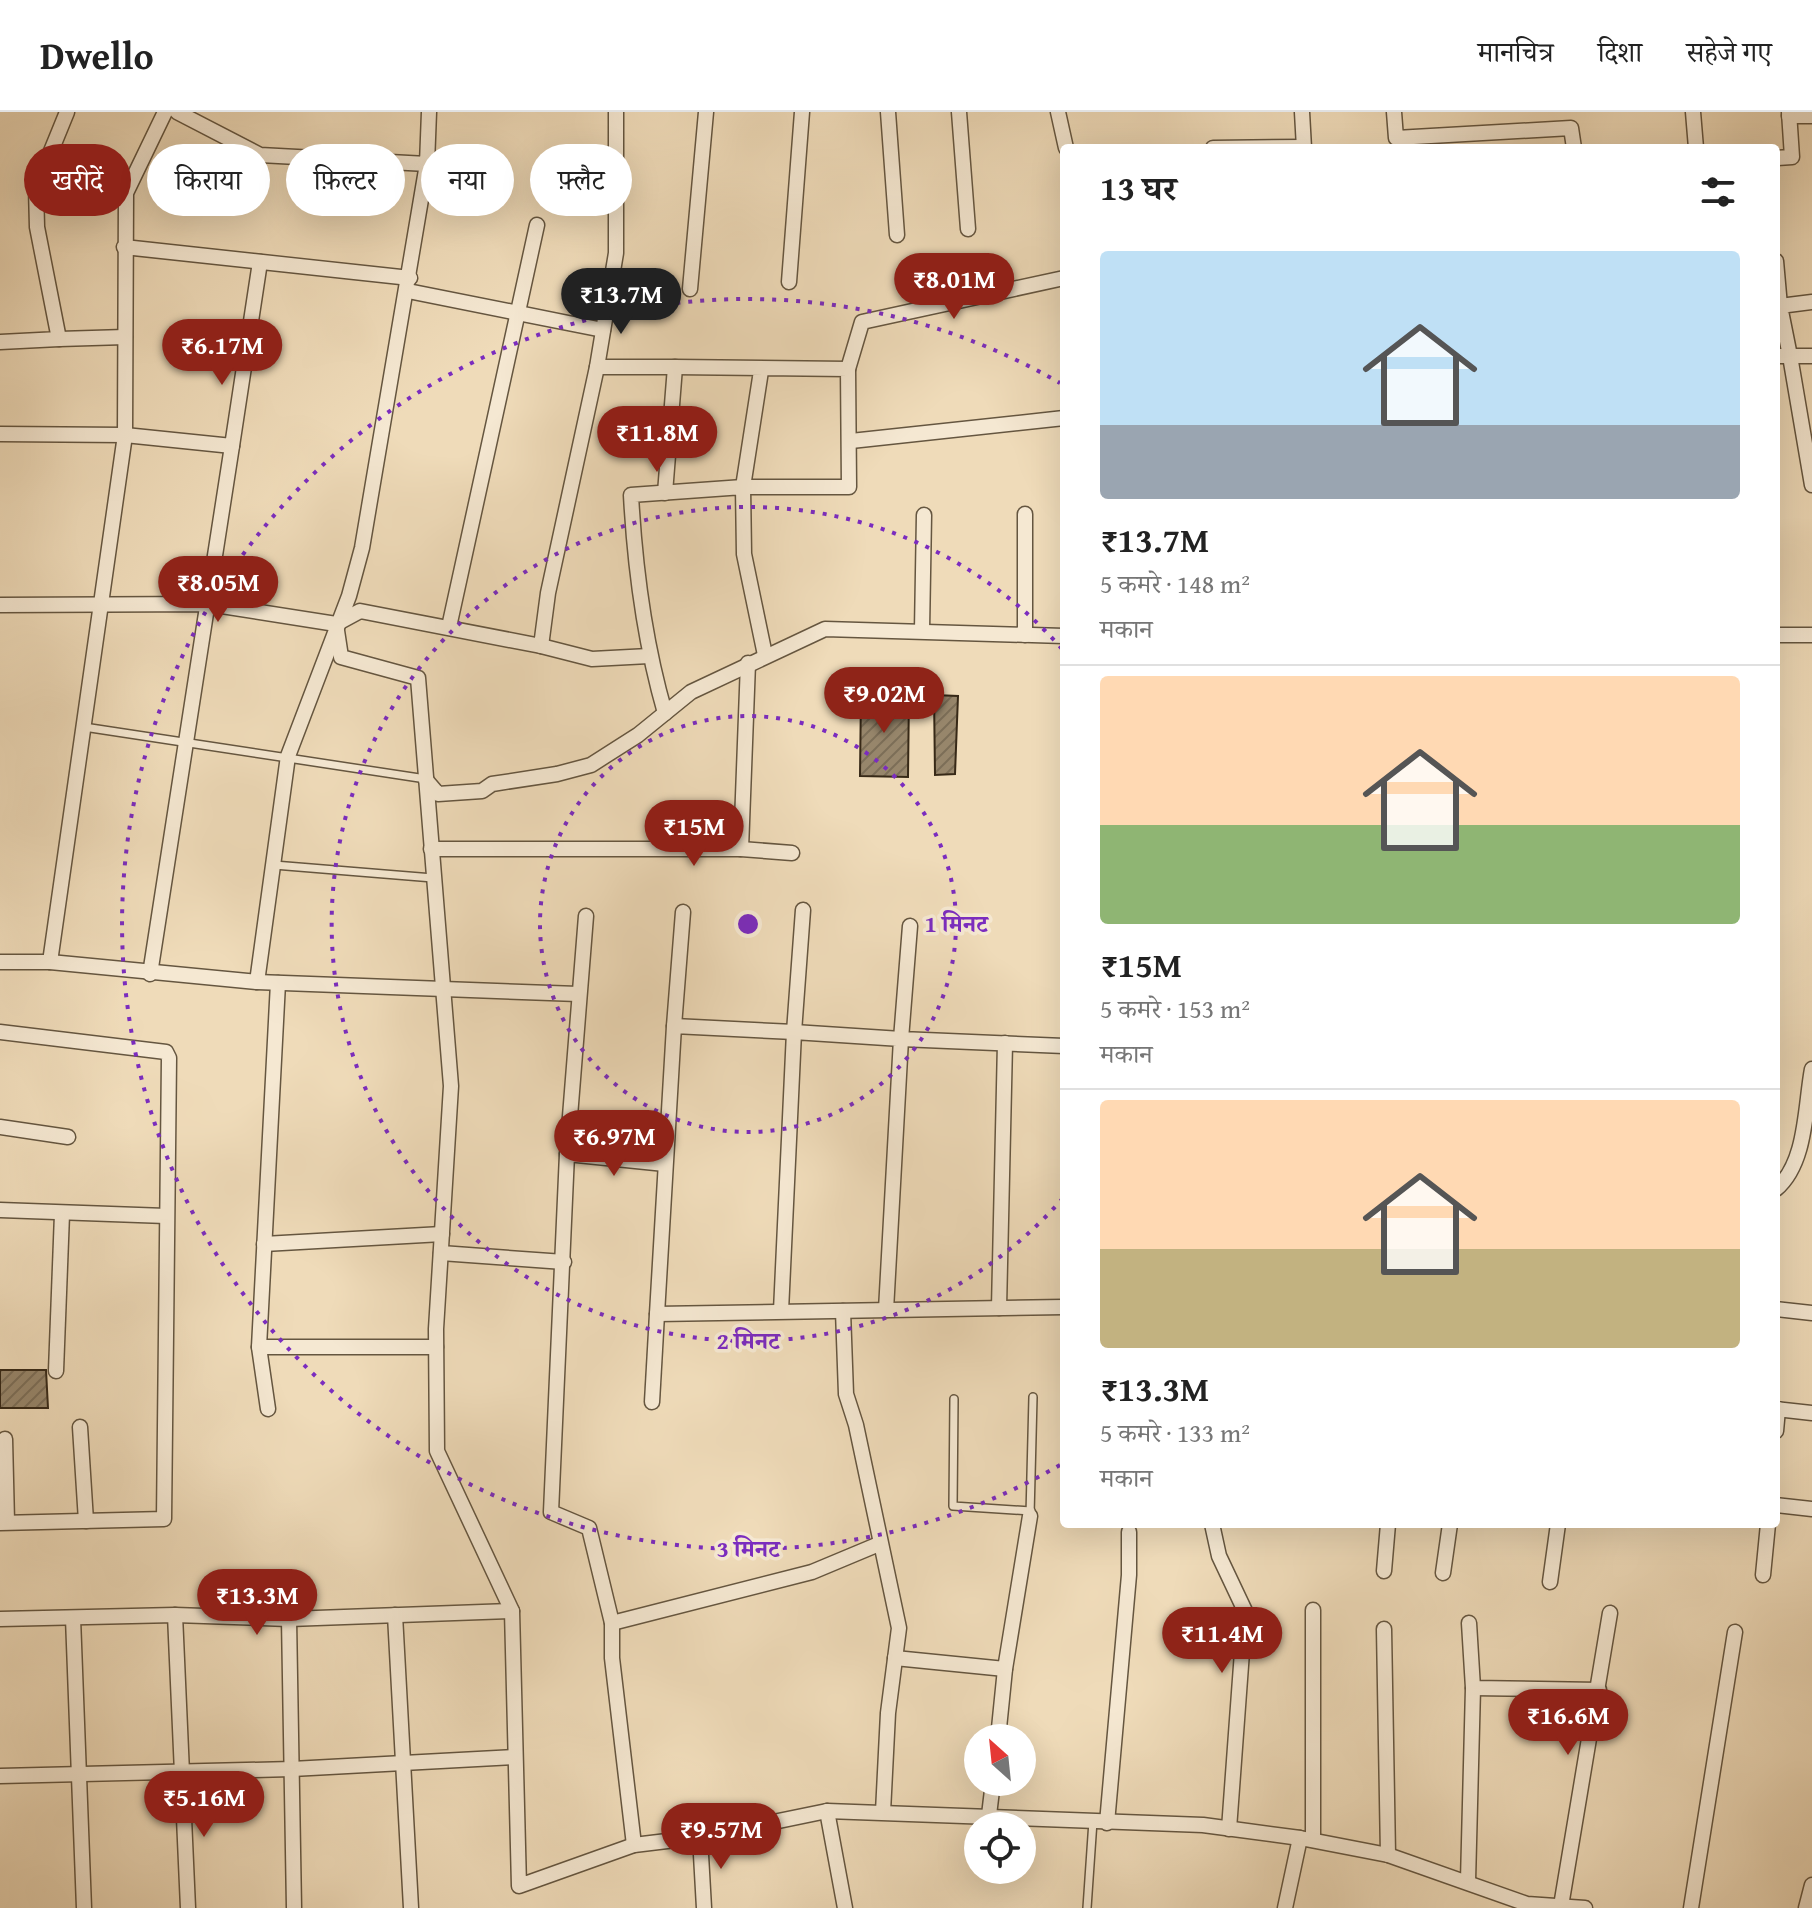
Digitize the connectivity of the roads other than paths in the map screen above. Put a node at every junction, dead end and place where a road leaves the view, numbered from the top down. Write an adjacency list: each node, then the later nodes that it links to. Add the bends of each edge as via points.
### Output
1 (67, 112): 40 (street, via 36,188 37,227)
2 (165, 112): 29 (street, via 126,193)
3 (177, 112): 24 (street, via 260,155)
4 (429, 112): 18 (street)
5 (616, 112): 38 (street, via 616,253)
6 (706, 112): 34 (street)
7 (802, 112): 32 (street)
8 (888, 112): 28 (street)
9 (959, 112): 27 (street)
10 (1058, 112): 19 (street)
11 (1302, 112): 20 (street)
12 (1394, 112): 17 (street, via 1396,138)
13 (1570, 112): 17 (street)
14 (1693, 112): 22 (street)
15 (1789, 114): 16 (street); 23 (street, via 1792,157)
16 (1812, 116)
17 (1571, 128): 21 (street)
18 (428, 144)
19 (1065, 144)
20 (1304, 144)
21 (1573, 144)
22 (1696, 144)
23 (1780, 158)
24 (421, 164)
25 (421, 204): 33 (street)
26 (537, 225): 37 (street)
27 (968, 229)
28 (897, 235)
29 (124, 247): 30 (street); 39 (street)
30 (260, 262): 33 (street); 52 (street)
31 (1060, 279): 46 (street, via 862,322)
32 (789, 282)
33 (409, 285): 37 (street); 61 (street, via 362,548)
34 (690, 289)
35 (1812, 302): 36 (street)
36 (1780, 306): 42 (street)
37 (520, 314): 38 (street); 62 (street)
38 (603, 330): 44 (street)
39 (125, 337): 40 (street); 50 (street)
40 (59, 339): 41 (street)
41 (0, 342)
42 (1783, 356): 43 (street); 53 (street)
43 (1812, 356)
44 (597, 367): 45 (street); 68 (street)
45 (675, 367): 47 (street); 55 (street)
46 (848, 369): 47 (street); 51 (street)
47 (761, 371): 54 (street)
48 (1060, 418): 51 (street)
49 (0, 434): 50 (street)
50 (125, 435): 52 (street); 60 (street)
51 (851, 441): 54 (street, via 849,487)
52 (232, 446): 58 (street)
53 (1812, 485)
54 (743, 487): 55 (street); 69 (street, via 744,554)
55 (665, 493): 70 (street, via 631,495 635,573)
56 (1025, 514): 64 (street)
57 (924, 515): 63 (street)
58 (209, 604): 60 (street); 61 (street); 74 (street)
59 (0, 605): 60 (street)
60 (101, 606): 73 (street)
61 (336, 624): 62 (street, via 360,611); 75 (street); 76 (street, via 341,657 418,678)
62 (449, 627): 68 (street)
63 (922, 630): 64 (street); 69 (street, via 825,629)
64 (1025, 635): 67 (street)
65 (1780, 635): 66 (street)
66 (1812, 635)
67 (1060, 636)
68 (541, 646): 70 (street, via 592,659)
69 (765, 655): 71 (street)
70 (649, 656): 72 (street)
71 (748, 663): 72 (street, via 691,692); 78 (street)
72 (665, 713): 76 (street, via 591,765 492,784 482,791 438,794)
73 (84, 727): 74 (lane); 87 (street)
74 (187, 741): 75 (lane); 88 (street)
75 (288, 756): 76 (lane); 80 (street)
76 (426, 779): 77 (street)
77 (431, 849): 78 (street); 81 (street)
78 (741, 849): 79 (street)
79 (792, 853)
80 (274, 865): 81 (lane); 89 (street)
81 (433, 878): 91 (street)
82 (803, 910): 95 (street)
83 (683, 912): 93 (street)
84 (586, 916): 92 (street)
85 (910, 926): 96 (street)
86 (0, 962): 87 (street)
87 (50, 962): 88 (street)
88 (150, 974): 89 (street)
89 (257, 982): 90 (street)
90 (278, 983): 91 (street); 109 (street)
91 (445, 987): 92 (street); 108 (street, via 451,1086)
92 (578, 994): 102 (street)
93 (674, 1026): 95 (street); 103 (street)
94 (0, 1032): 107 (street, via 166,1052)
95 (794, 1032): 96 (street); 116 (street)
96 (901, 1039): 97 (street); 115 (street)
97 (1005, 1043): 98 (street); 113 (street)
98 (1060, 1046)
99 (1812, 1069): 104 (street, via 1796,1160)
100 (0, 1127): 101 (street)
101 (68, 1137)
102 (567, 1154): 103 (street); 111 (street)
103 (665, 1164): 119 (street)
104 (1780, 1185)
105 (0, 1210): 106 (street)
106 (62, 1214): 107 (street); 122 (street)
107 (166, 1216): 134 (street, via 164,1519)
108 (442, 1234): 109 (street); 110 (street)
109 (264, 1244): 120 (street)
110 (441, 1253): 111 (street); 121 (street)
111 (564, 1262): 155 (street, via 551,1512 589,1528)
112 (1060, 1307): 113 (street)
113 (999, 1308): 115 (street)
114 (1780, 1309): 118 (street)
115 (886, 1310): 117 (street)
116 (781, 1311): 117 (street); 119 (street)
117 (843, 1311): 142 (street, via 846,1394)
118 (1812, 1313)
119 (657, 1314): 125 (street)
120 (259, 1347): 121 (street); 126 (street)
121 (436, 1347): 148 (street, via 437,1451)
122 (56, 1371)
123 (1033, 1397): 133 (lane)
124 (954, 1399): 133 (lane, via 953,1506)
125 (652, 1402)
126 (268, 1409)
127 (1780, 1409): 128 (street)
128 (1812, 1413)
129 (80, 1427): 134 (street)
130 (5, 1439): 135 (street)
131 (1780, 1505): 132 (street)
132 (1812, 1509)
133 (1030, 1514): 160 (street)
134 (86, 1521): 135 (street)
135 (3, 1522)
136 (1213, 1528): 175 (street, via 1219,1556 1245,1611)
137 (1388, 1528): 143 (street)
138 (1449, 1528): 144 (street)
139 (1557, 1528): 146 (street)
140 (1768, 1528): 145 (street)
141 (1129, 1532): 174 (street, via 1129,1575)
142 (879, 1544): 155 (street, via 812,1572); 159 (street, via 899,1628)
143 (1384, 1571)
144 (1443, 1573)
145 (1763, 1575)
146 (1550, 1582)
147 (1313, 1610): 177 (street)
148 (512, 1611): 151 (street); 164 (street)
149 (1610, 1613): 162 (street)
150 (175, 1615): 152 (street); 154 (street); 167 (street)
151 (395, 1615): 154 (street); 165 (street)
152 (73, 1618): 153 (street); 168 (street)
153 (0, 1619)
154 (289, 1619): 166 (street)
155 (612, 1623): 178 (street)
156 (1469, 1623): 161 (street)
157 (1384, 1629): 179 (street)
158 (1735, 1632): 192 (street)
159 (895, 1658): 160 (street); 171 (street)
160 (1005, 1669): 163 (street)
161 (1473, 1688): 162 (street); 180 (street)
162 (1599, 1690): 182 (street)
163 (999, 1724)
164 (513, 1757): 165 (street); 178 (street, via 519,1886)
165 (400, 1762): 166 (street); 186 (street)
166 (292, 1769): 167 (street); 185 (street)
167 (182, 1771): 168 (street); 184 (street)
168 (78, 1772): 169 (street); 183 (street)
169 (0, 1776)
170 (827, 1811): 171 (street); 176 (street); 188 (street)
171 (883, 1812): 172 (street)
172 (964, 1814)
173 (1036, 1818): 174 (street)
174 (1100, 1822): 175 (street); 189 (lane)
175 (1229, 1829): 177 (street)
176 (700, 1837): 178 (street); 187 (street)
177 (1307, 1839): 179 (street); 190 (street)
178 (634, 1845)
179 (1388, 1855): 180 (street)
180 (1468, 1881): 182 (street, via 1527,1904)
181 (1812, 1885): 193 (street)
182 (1561, 1906): 191 (street)
183 (84, 1908)
184 (188, 1908)
185 (294, 1908)
186 (411, 1908)
187 (704, 1908)
188 (845, 1908)
189 (1087, 1908)
190 (1285, 1908)
191 (1585, 1908)
192 (1691, 1908)
193 (1806, 1908)

